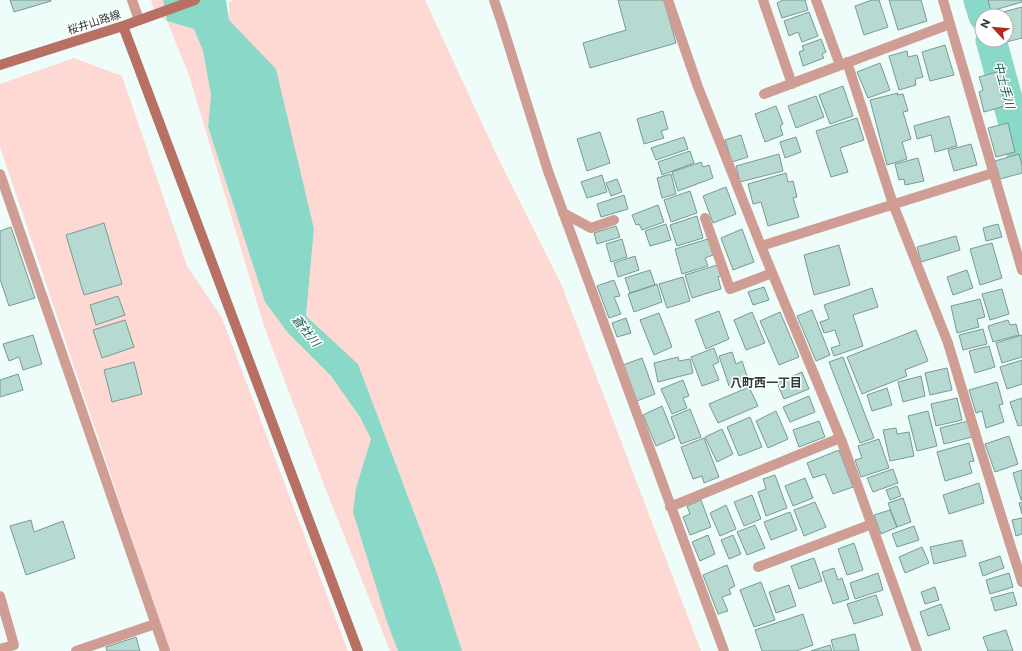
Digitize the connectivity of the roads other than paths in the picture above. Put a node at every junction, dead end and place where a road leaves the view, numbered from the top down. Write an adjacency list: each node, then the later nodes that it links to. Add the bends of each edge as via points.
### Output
1 (132, 0): 8 (street)
2 (194, 0): 8 (street, 桜井山路線)
3 (494, 0): 18 (street)
4 (668, 0): 21 (street, via 698,87)
5 (763, 0): 13 (street)
6 (816, 0): 11 (street)
7 (943, 0): 9 (street)
8 (139, 20): 10 (street, 桜井山路線)
9 (950, 24): 11 (street); 15 (street)
10 (123, 26): 12 (street, 桜井山路線); 35 (street)
11 (844, 64): 13 (street); 17 (street)
12 (0, 65)
13 (792, 84): 14 (street)
14 (764, 94)
15 (993, 173): 17 (street); 22 (street)
16 (0, 174): 30 (street)
17 (893, 204): 21 (street); 28 (street, via 948,343)
18 (563, 213): 20 (street, via 591,228); 25 (street)
19 (705, 218): 23 (street, via 730,289)
20 (614, 220)
21 (761, 246): 23 (street)
22 (1022, 270)
23 (772, 273): 24 (street)
24 (840, 438): 25 (street); 26 (street)
25 (670, 507): 36 (street)
26 (872, 524): 27 (street); 37 (street)
27 (758, 567)
28 (1022, 582)
29 (0, 596): 31 (street)
30 (156, 624): 33 (street); 34 (street)
31 (15, 648): 32 (street)
32 (0, 649)
33 (76, 651)
34 (165, 651)
35 (358, 651)
36 (724, 651)
37 (917, 651)

